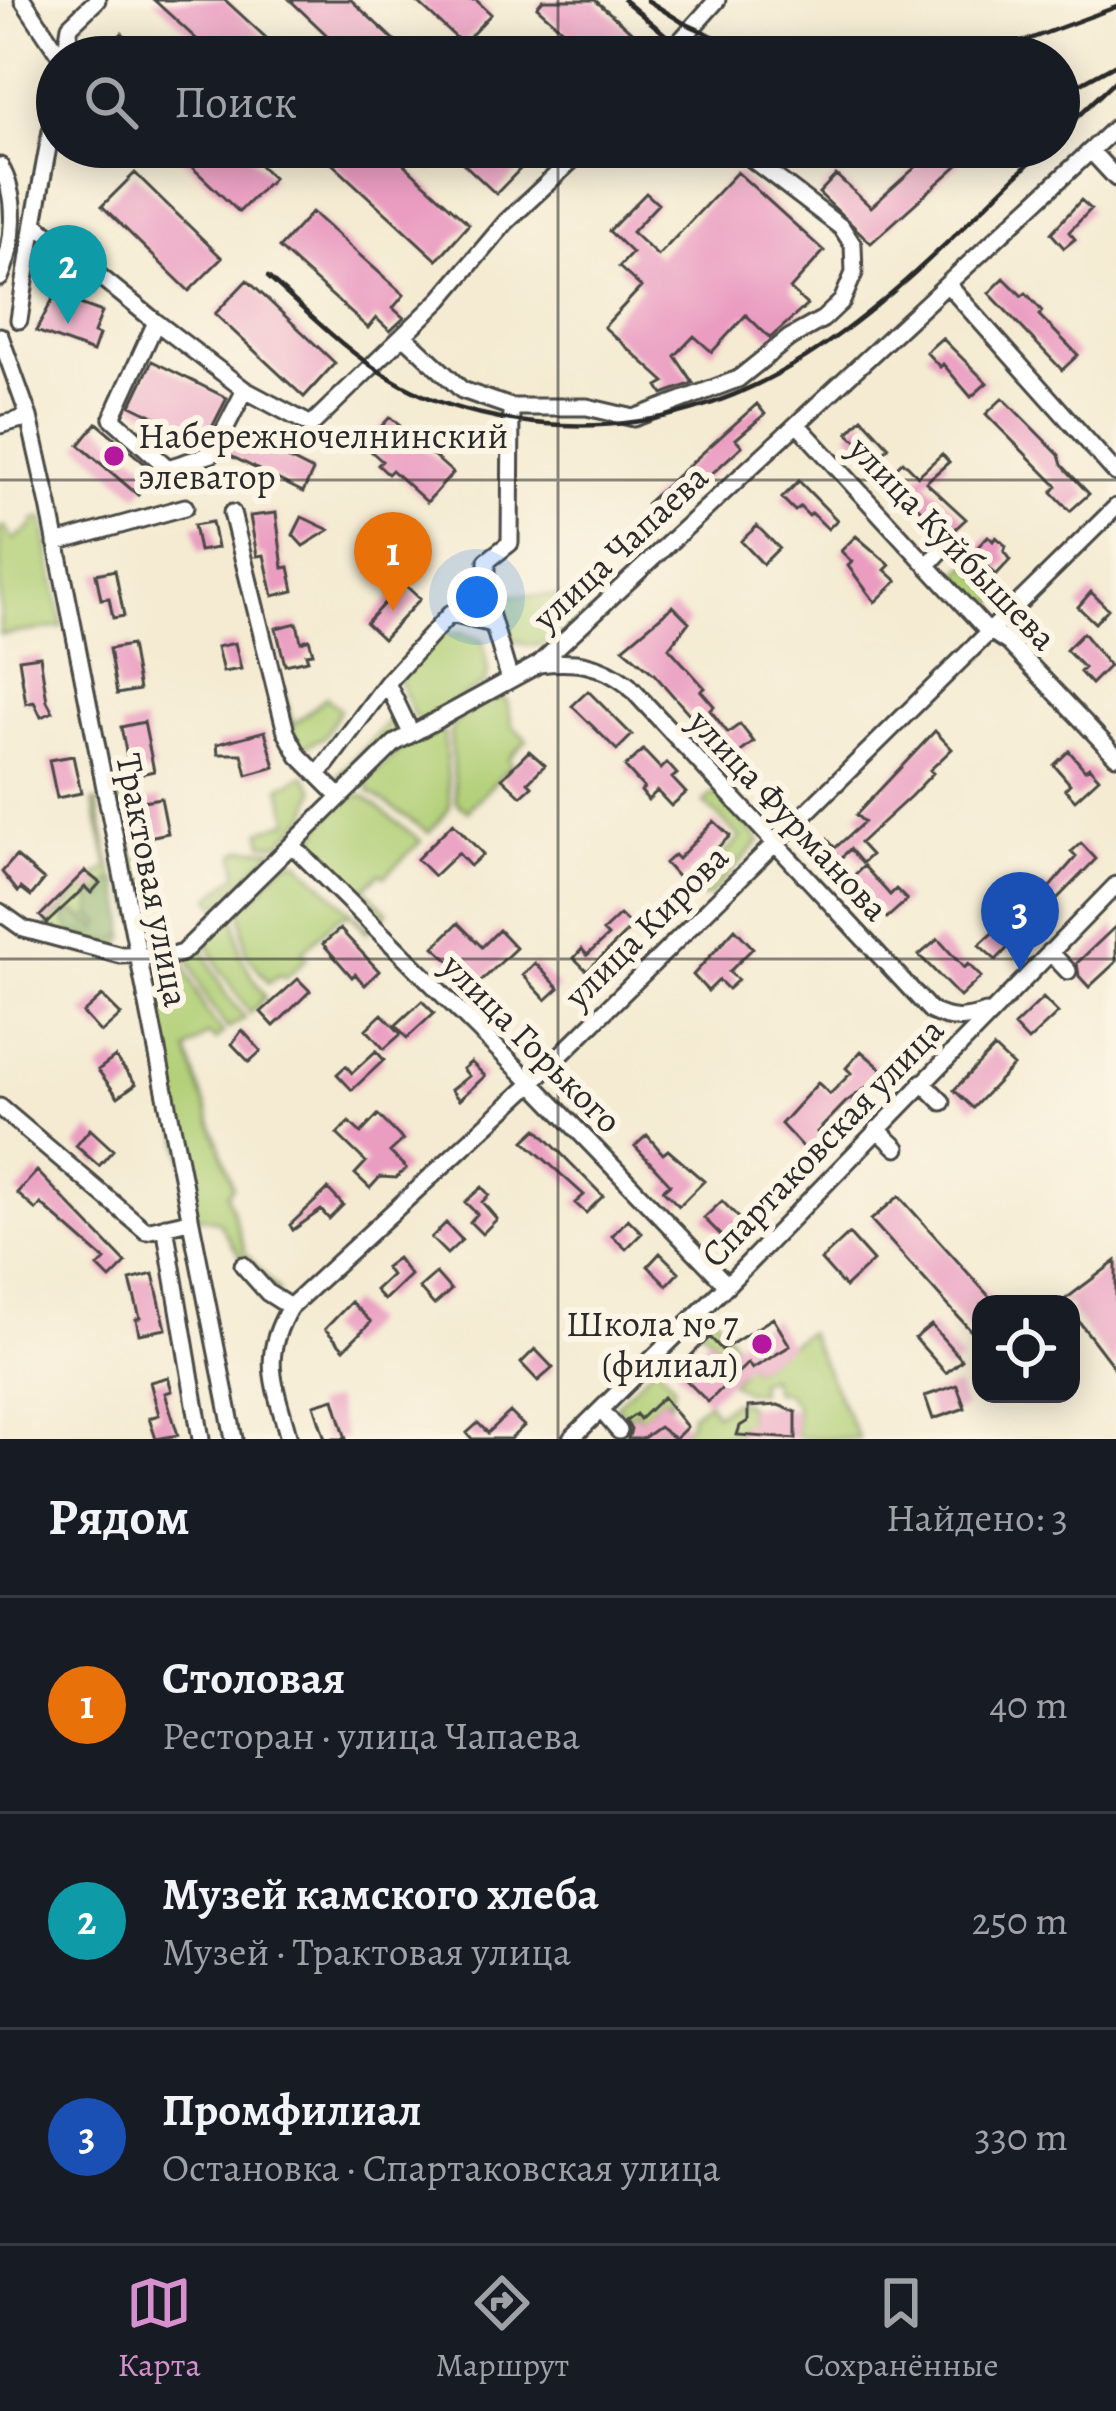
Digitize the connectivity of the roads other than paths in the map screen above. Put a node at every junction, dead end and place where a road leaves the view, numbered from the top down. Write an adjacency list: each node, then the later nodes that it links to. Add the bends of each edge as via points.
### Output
1 (23, 0): 4 (street)
2 (97, 0): 5 (street)
3 (717, 0): 6 (street)
4 (48, 36)
5 (68, 36)
6 (685, 36)
7 (1116, 127): 8 (street, улица Чапаева)
8 (1091, 151): 9 (street, улица Чапаева); 15 (street)
9 (1080, 161)
10 (0, 166): 17 (street, via 12,210)
11 (44, 168): 16 (street)
12 (564, 168): 22 (street)
13 (763, 168): 24 (street, via 853,245 854,272 823,319 738,379 634,418 586,407)
14 (1073, 168): 18 (street, улица Чапаева)
15 (1116, 178)
16 (34, 223): 19 (street); 20 (street)
17 (0, 278)
18 (948, 285): 26 (street, улица Чапаева); 28 (street)
19 (19, 320)
20 (156, 322): 23 (street); 23 (street, via 112,418 168,468 212,454)
21 (0, 336): 25 (street, Трактовая улица)
22 (404, 336): 23 (street, via 310,425); 24 (street, via 462,390)
23 (245, 390)
24 (511, 407): 35 (street, via 510,543 487,561)
25 (29, 417): 27 (street); 33 (street, Трактовая улица)
26 (797, 424): 34 (street, улица Куйбышева); 37 (street, улица Чапаева)
27 (0, 425)
28 (1116, 473)
29 (185, 507): 33 (street)
30 (1116, 507): 36 (street, улица Кирова)
31 (232, 513): 42 (street, via 286,732)
32 (950, 541): 34 (street)
33 (56, 543): 49 (street, Трактовая улица)
34 (927, 566): 36 (street, улица Куйбышева)
35 (494, 624): 38 (street); 39 (street, via 450,614)
36 (992, 631): 41 (street, улица Куйбышева); 44 (street, улица Кирова)
37 (539, 664): 38 (street, улица Чапаева); 44 (street, улица Фурманова, via 605,668 628,685)
38 (510, 680): 40 (street, улица Чапаева)
39 (387, 682): 40 (street); 42 (street)
40 (411, 733): 43 (street, улица Чапаева)
41 (1116, 756)
42 (318, 776): 43 (street)
43 (340, 797): 45 (street, улица Чапаева)
44 (772, 843): 51 (street, улица Фурманова, via 931,1010 965,1020); 53 (street, улица Кирова)
45 (292, 845): 49 (street, улица Чапаева, via 182,953 160,961); 53 (street, улица Горького)
46 (1116, 886): 48 (street, Спартаковская улица)
47 (4, 923): 49 (street)
48 (1049, 952): 50 (street); 51 (street, Спартаковская улица)
49 (138, 954): 58 (street, Трактовая улица)
50 (1068, 971)
51 (989, 1012): 52 (street, Спартаковская улица)
52 (922, 1082): 54 (street); 56 (street, Спартаковская улица)
53 (532, 1083): 61 (street, улица Горького); 62 (street, улица Кирова)
54 (941, 1102)
55 (0, 1108): 59 (street, via 146,1231)
56 (877, 1129): 57 (street); 61 (street, Спартаковская улица)
57 (897, 1148)
58 (189, 1221): 59 (street); 67 (street, Трактовая улица)
59 (165, 1226): 66 (street)
60 (243, 1265): 62 (street)
61 (727, 1285): 63 (street, Спартаковская улица)
62 (290, 1307): 68 (street, улица Кирова, via 272,1337)
63 (601, 1410): 64 (street); 65 (street, Спартаковская улица)
64 (619, 1431)
65 (572, 1438)
66 (201, 1439)
67 (234, 1439)
68 (289, 1439)

